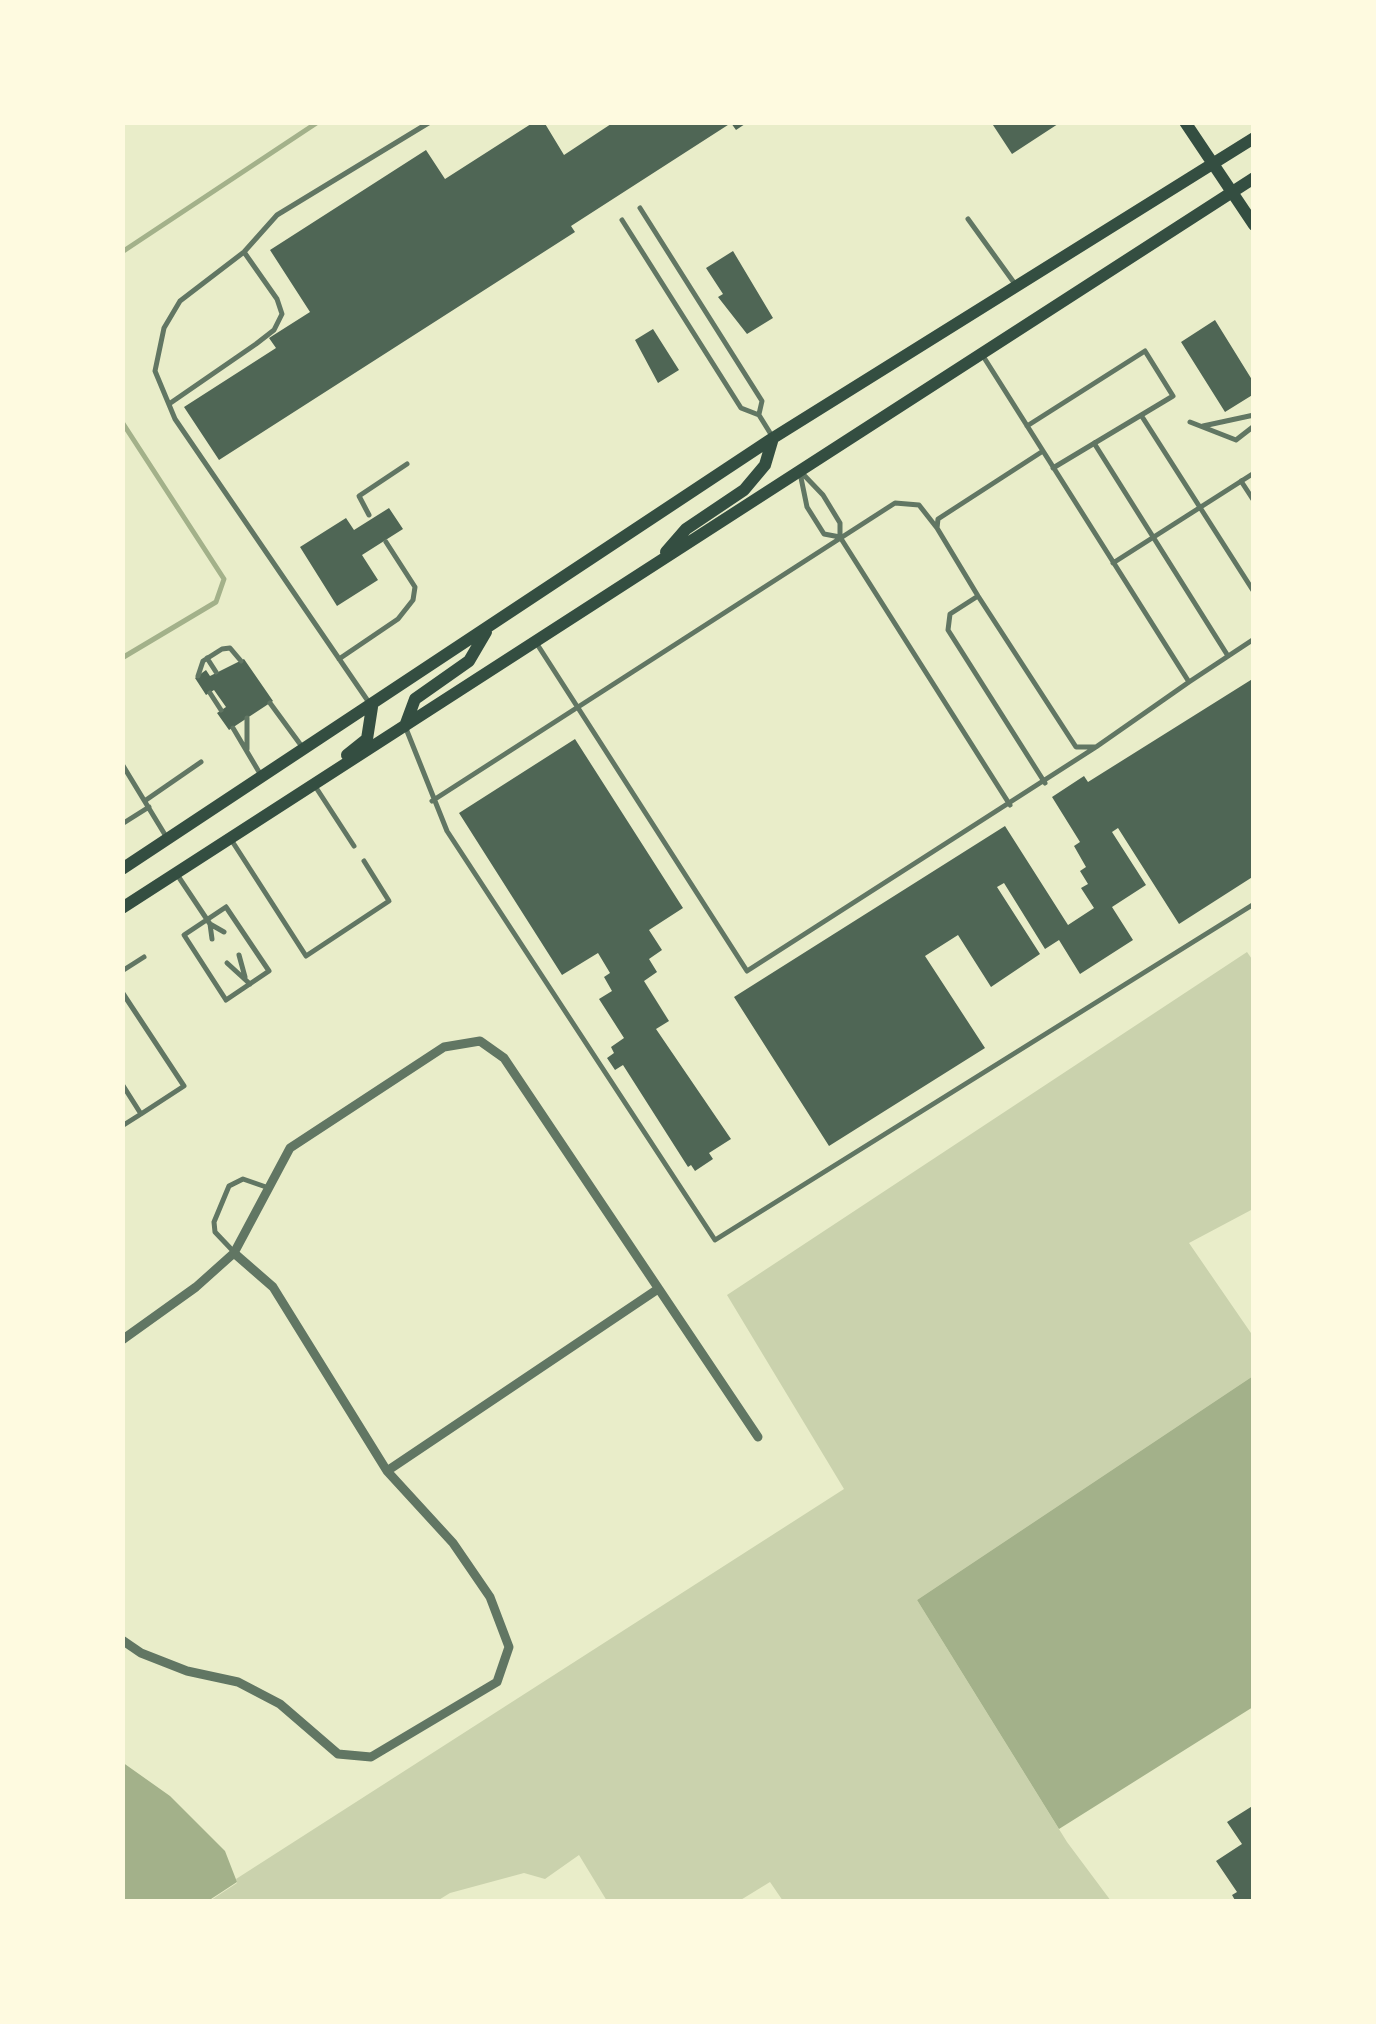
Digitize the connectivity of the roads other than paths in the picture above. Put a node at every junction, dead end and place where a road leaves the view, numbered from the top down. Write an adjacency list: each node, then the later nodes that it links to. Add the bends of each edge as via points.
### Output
1 (430, 122): 11 (lane, via 277,216)
2 (1185, 122): 4 (main road)
3 (1254, 138): 4 (main road)
4 (1214, 165): 6 (main road); 12 (main road)
5 (1254, 178): 6 (main road)
6 (1232, 192): 10 (main road); 13 (main road)
7 (640, 208): 15 (lane, via 762,400)
8 (968, 219): 12 (lane)
9 (622, 220): 15 (lane, via 741,408)
10 (1254, 225)
11 (244, 252): 14 (lane, via 180,300 164,328 155,371); 14 (lane, via 282,314 265,337)
12 (1016, 287): 22 (main road)
13 (981, 354): 19 (lane); 27 (main road)
14 (169, 404): 46 (lane)
15 (759, 415): 22 (lane)
16 (1141, 415): 19 (lane, via 1173,396 1144,351); 23 (lane); 31 (lane)
17 (1254, 415): 21 (lane)
18 (1190, 422): 21 (lane)
19 (1027, 426): 24 (lane)
20 (1254, 426): 21 (lane, via 1236,440)
21 (1200, 427)
22 (774, 438): 38 (main road, via 765,465 744,490 686,530); 41 (main road)
23 (1094, 443): 26 (lane); 34 (lane)
24 (1042, 451): 26 (lane); 33 (lane, via 938,519)
25 (406, 464): 32 (lane, via 359,496)
26 (1054, 468): 37 (lane)
27 (800, 471): 35 (lane, via 840,523); 35 (lane, via 806,507 824,534); 38 (main road)
28 (1254, 473): 29 (lane)
29 (1241, 481): 30 (lane); 31 (lane)
30 (1254, 501)
31 (1200, 508): 34 (lane); 39 (lane)
32 (368, 515)
33 (937, 528): 35 (lane, via 918,505 895,502); 40 (lane)
34 (1154, 536): 37 (lane); 44 (lane)
35 (840, 538): 53 (lane); 69 (lane)
36 (386, 542): 46 (lane, via 415,587 414,600 398,619)
37 (1114, 563): 50 (lane)
38 (654, 565): 43 (main road)
39 (1254, 592)
40 (978, 596): 59 (lane, via 1076,746); 65 (lane, via 950,614 948,630)
41 (487, 630): 54 (main road); 57 (main road, via 470,661 415,699)
42 (1254, 639): 44 (lane)
43 (536, 642): 53 (lane); 57 (main road)
44 (1228, 656): 50 (lane)
45 (207, 658): 47 (lane, via 230,648); 48 (lane); 49 (lane)
46 (339, 659): 54 (lane)
47 (242, 661)
48 (216, 672)
49 (198, 676)
50 (1189, 682): 59 (lane)
51 (210, 693): 55 (lane)
52 (270, 702): 60 (lane)
53 (576, 705): 67 (lane); 69 (lane, via 747,970)
54 (372, 707): 60 (main road); 66 (main road, via 366,739)
55 (221, 710)
56 (247, 718): 61 (lane)
57 (405, 726): 66 (main road); 67 (lane)
58 (233, 728): 61 (lane)
59 (1096, 747): 65 (lane)
60 (304, 751): 64 (main road)
61 (247, 752): 64 (lane)
62 (201, 762): 68 (lane)
63 (122, 764): 68 (lane)
64 (262, 778): 72 (main road)
65 (1045, 782): 69 (lane)
66 (317, 783): 71 (main road); 73 (lane)
67 (432, 800): 77 (lane, via 715,1240)
68 (148, 803): 70 (lane); 72 (lane)
69 (1010, 805)
70 (122, 824)
71 (230, 838): 74 (lane, via 306,956 390,901); 76 (main road)
72 (168, 839): 75 (main road)
73 (354, 846)
74 (364, 861)
75 (122, 869)
76 (176, 874): 78 (main road); 79 (lane)
77 (1254, 904)
78 (122, 908)
79 (208, 922): 80 (lane); 81 (lane); 87 (lane, via 226,907 269,971); 87 (lane, via 184,936 226,1000)
80 (224, 932)
81 (212, 940)
82 (239, 955): 86 (lane)
83 (144, 956): 85 (lane)
84 (227, 963): 86 (lane)
85 (122, 971)
86 (245, 977): 87 (lane)
87 (250, 984)
88 (122, 992): 90 (lane, via 184,1086)
89 (122, 1084): 90 (lane)
90 (142, 1114): 91 (lane)
91 (122, 1126)
92 (266, 1187): 93 (street); 93 (lane, via 243,1178 230,1186 214,1222); 94 (street, via 290,1148 444,1047 480,1040 504,1058)
93 (234, 1252): 95 (street); 97 (street, via 273,1288)
94 (658, 1289): 96 (street); 97 (street)
95 (122, 1340)
96 (758, 1438)
97 (387, 1471): 98 (street, via 453,1543 490,1597 509,1647 497,1682 372,1757 338,1754 280,1704)
98 (122, 1640)

